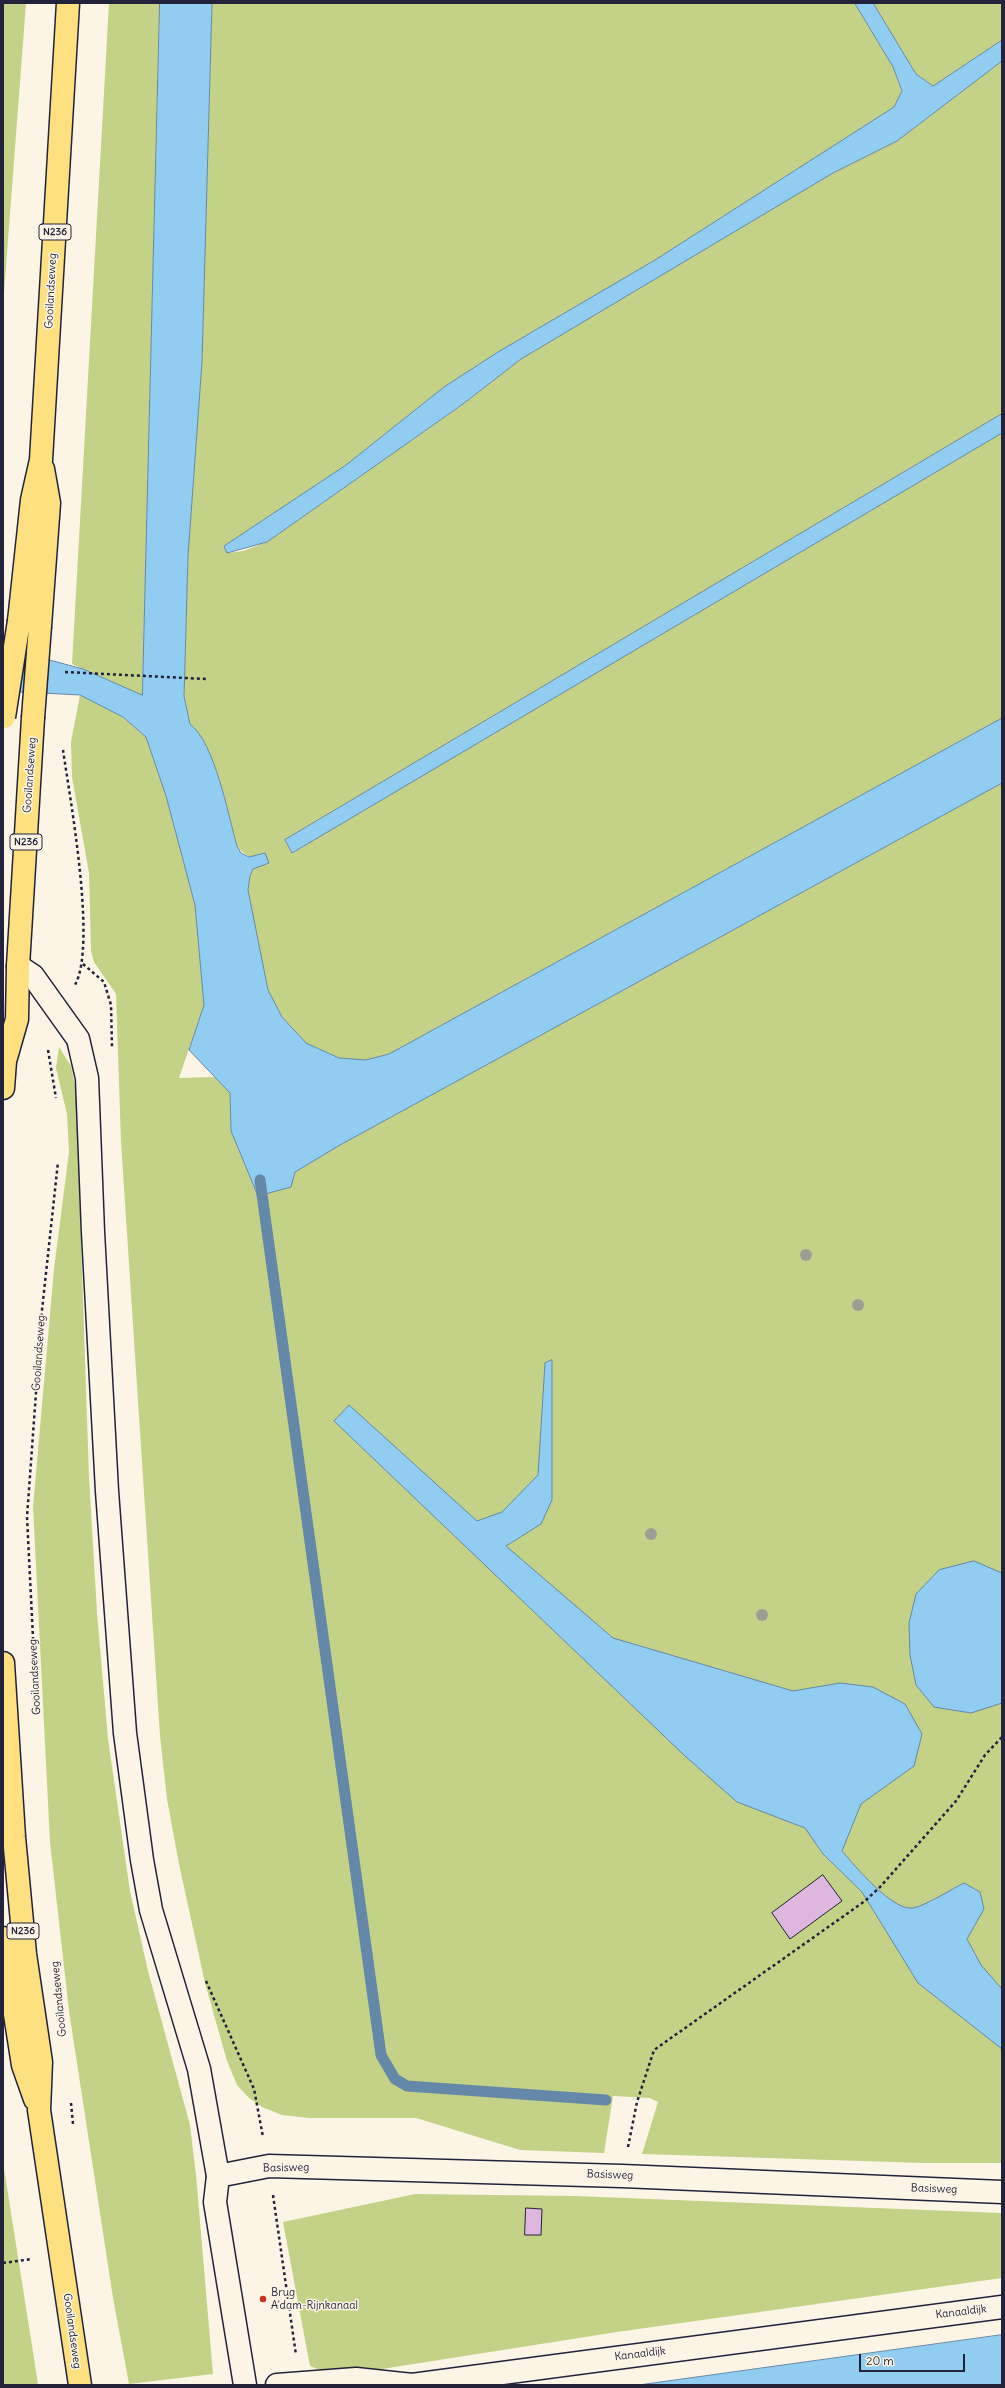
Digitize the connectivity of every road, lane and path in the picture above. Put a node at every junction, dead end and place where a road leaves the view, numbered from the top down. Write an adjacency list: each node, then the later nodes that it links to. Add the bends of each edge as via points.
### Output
1 (68, 3): 2 (main road, Gooilandseweg / N236, via 41,460 32,500)
2 (30, 623): 5 (main road, Gooilandseweg / N236, bridge); 7 (main road, Gooilandseweg / N236, bridge, via 33,718)
3 (57, 672): 4 (path)
4 (206, 679)
5 (4, 724)
6 (62, 748): 10 (path, via 77,850 82,904 83,964 104,982 111,1005)
7 (18, 966): 8 (street, via 33,976); 11 (main road, Gooilandseweg / N236, via 17,1019)
8 (60, 1014): 13 (path, via 48,1051); 24 (street, via 78,1039 87,1078 107,1491 125,1733 142,1860 151,1910 200,2069)
9 (3, 1032): 11 (street)
10 (112, 1052)
11 (5, 1060): 12 (main road, Gooilandseweg / N236)
12 (3, 1088)
13 (57, 1102)
14 (59, 1154): 15 (path, Gooilandseweg, via 42,1310 27,1517)
15 (34, 1660)
16 (3, 1663): 21 (main road, Gooilandseweg / N236, via 14,1837 25,1954 41,2062)
17 (1002, 1737): 25 (path, via 985,1755 956,1801 865,1901 654,2050 637,2102)
18 (3, 1938): 21 (main road, Gooilandseweg / N236, via 23,2065)
19 (204, 1975): 23 (path, via 254,2089)
20 (70, 2096): 22 (path)
21 (39, 2110): 31 (main road, Gooilandseweg / N236)
22 (74, 2128)
23 (269, 2166): 24 (street, Basisweg); 25 (street, Basisweg); 30 (path)
24 (218, 2176): 32 (street, via 215,2202)
25 (622, 2176): 26 (street, Basisweg)
26 (1002, 2192)
27 (28, 2260): 28 (path)
28 (3, 2263)
29 (1002, 2307): 30 (street, Kanaaldijk, via 412,2385 356,2379)
30 (300, 2383): 33 (street, Kanaaldijk)
31 (80, 2385)
32 (245, 2385)
33 (277, 2385)

